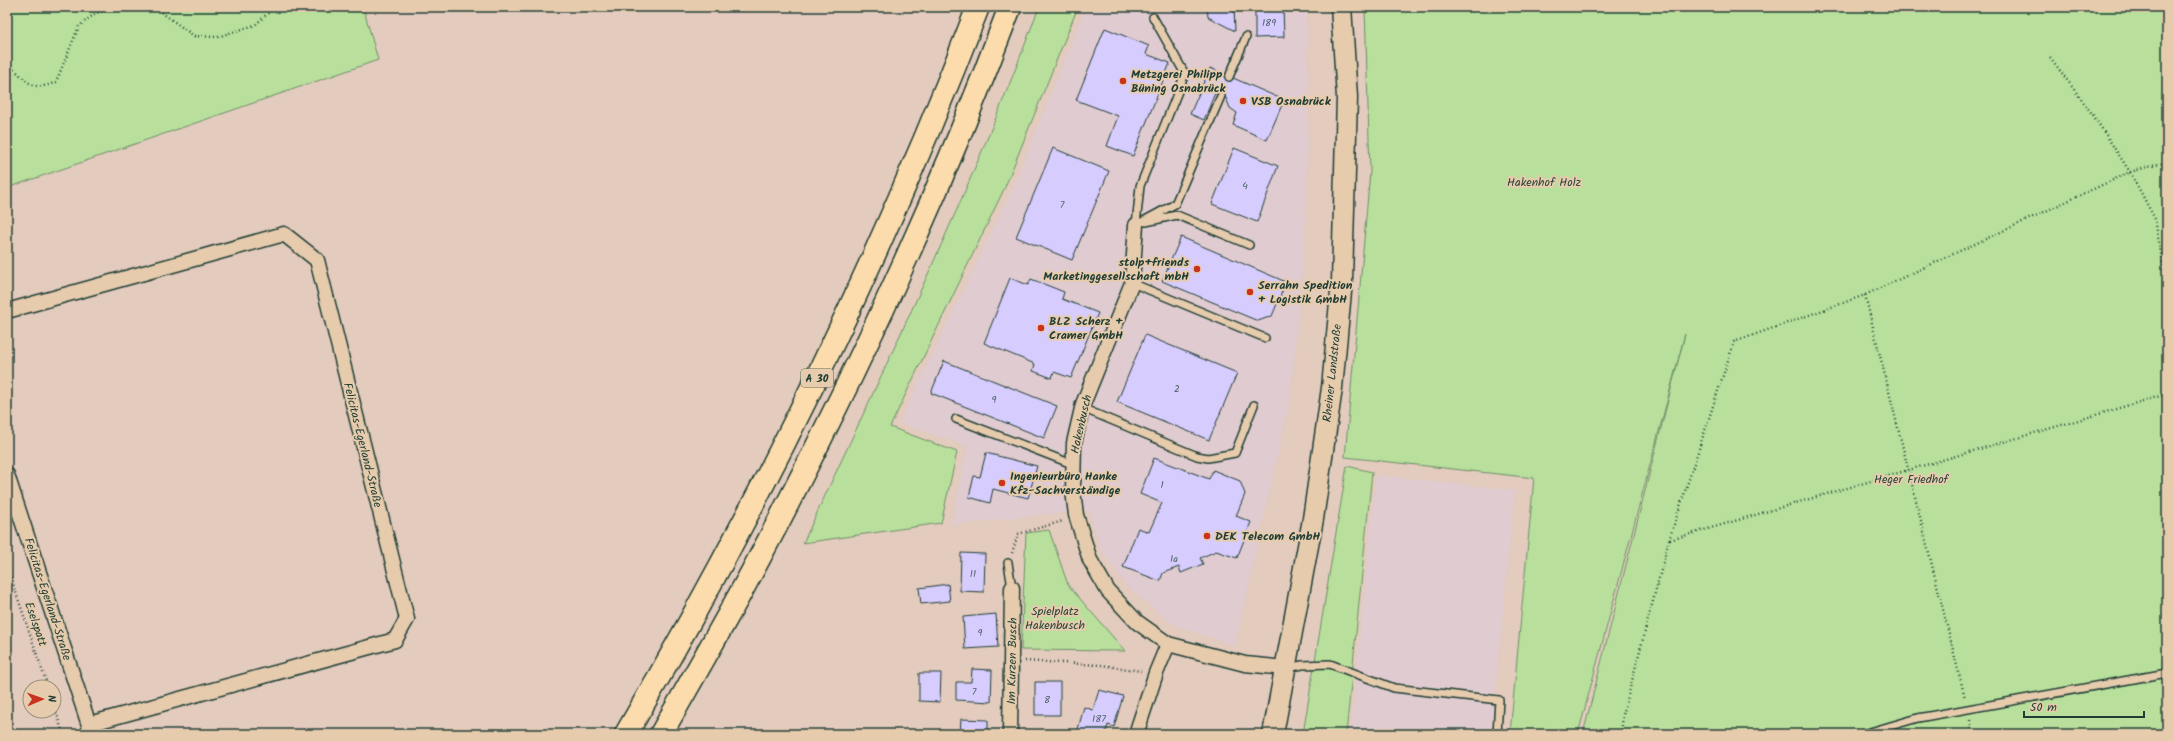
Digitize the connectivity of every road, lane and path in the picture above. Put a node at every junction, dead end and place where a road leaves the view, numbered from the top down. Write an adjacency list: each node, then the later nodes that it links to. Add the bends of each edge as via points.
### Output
1 (116, 7): 10 (path, via 96,13 79,26 56,82 44,87 34,86)
2 (147, 7): 3 (path, via 157,9 194,36 217,37 254,25)
3 (275, 7)
4 (978, 7): 44 (highway, A 30, via 907,184 853,304 730,548)
5 (1010, 7): 45 (highway, A 30, via 982,81 914,241 832,417 761,555)
6 (1341, 7): 36 (street, Rheiner Landstraße, via 1346,96 1342,281 1330,404 1313,519)
7 (1153, 17): 15 (lane, via 1185,74 1140,186)
8 (1246, 37): 11 (lane)
9 (2050, 57): 14 (path, via 2093,115)
10 (7, 65)
11 (1229, 77)
12 (1221, 96): 15 (lane, via 1176,204)
13 (2167, 162): 14 (path)
14 (2130, 172): 18 (path, via 2155,220); 19 (path)
15 (1136, 225): 16 (lane, via 1177,216); 17 (street, Hakenbusch)
16 (1249, 245)
17 (1132, 282): 21 (lane); 24 (street, Hakenbusch)
18 (2167, 289)
19 (1865, 295): 27 (path); 30 (path, via 1734,342)
20 (7, 311): 42 (street, Felicitas-Egerland-Straße, via 284,234 317,260 407,619 395,640)
21 (1265, 338)
22 (2167, 394): 27 (path)
23 (1254, 405): 24 (lane, via 1235,453 1208,458 1197,456)
24 (1082, 408): 26 (street, Hakenbusch)
25 (956, 419): 26 (lane)
26 (1072, 464): 29 (street, Hakenbusch)
27 (1909, 470): 30 (path); 40 (path)
28 (7, 475): 42 (street, Felicitas-Egerland-Straße)
29 (1076, 515): 31 (path, via 1018,534); 34 (street, Hakenbusch, via 1090,560 1108,591 1137,622)
30 (1670, 540): 50 (path)
31 (1008, 563): 33 (lane)
32 (7, 566): 39 (path, Eselspatt)
33 (1012, 588): 35 (street, Im Kurzen Busch)
34 (1168, 644): 36 (street, Hakenbusch, via 1245,664); 37 (street)
35 (1013, 660): 37 (path, via 1101,665); 46 (street, Im Kurzen Busch)
36 (1286, 668): 48 (street, Rheiner Landstraße); 49 (lane, via 1302,664 1330,664 1394,688 1499,700)
37 (1156, 673): 47 (street)
38 (2167, 673): 40 (lane)
39 (45, 679)
40 (1968, 708): 51 (lane, via 1918,718); 52 (path)
41 (58, 719): 43 (path)
42 (91, 729)
43 (63, 734)
44 (626, 734)
45 (661, 734)
46 (1010, 734)
47 (1136, 734)
48 (1273, 734)
49 (1497, 734)
50 (1620, 734)
51 (1863, 734)
52 (1973, 734)

